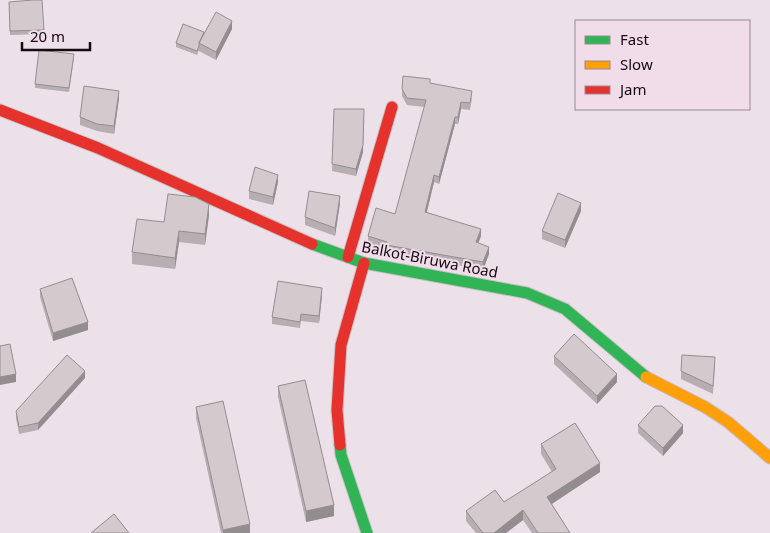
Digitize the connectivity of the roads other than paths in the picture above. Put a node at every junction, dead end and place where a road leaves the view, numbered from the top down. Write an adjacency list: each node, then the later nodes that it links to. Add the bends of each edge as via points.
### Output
1 (392, 107): 3 (main road)
2 (0, 110): 3 (main road, Balkot-Biruwa Road, via 98,148 306,242)
3 (348, 257): 4 (main road, Balkot-Biruwa Road)
4 (364, 263): 5 (main road, Balkot-Biruwa Road, via 527,293 552,302 565,309 648,379 705,407); 6 (main road, via 341,345 337,410 341,455)
5 (770, 458)
6 (367, 533)

